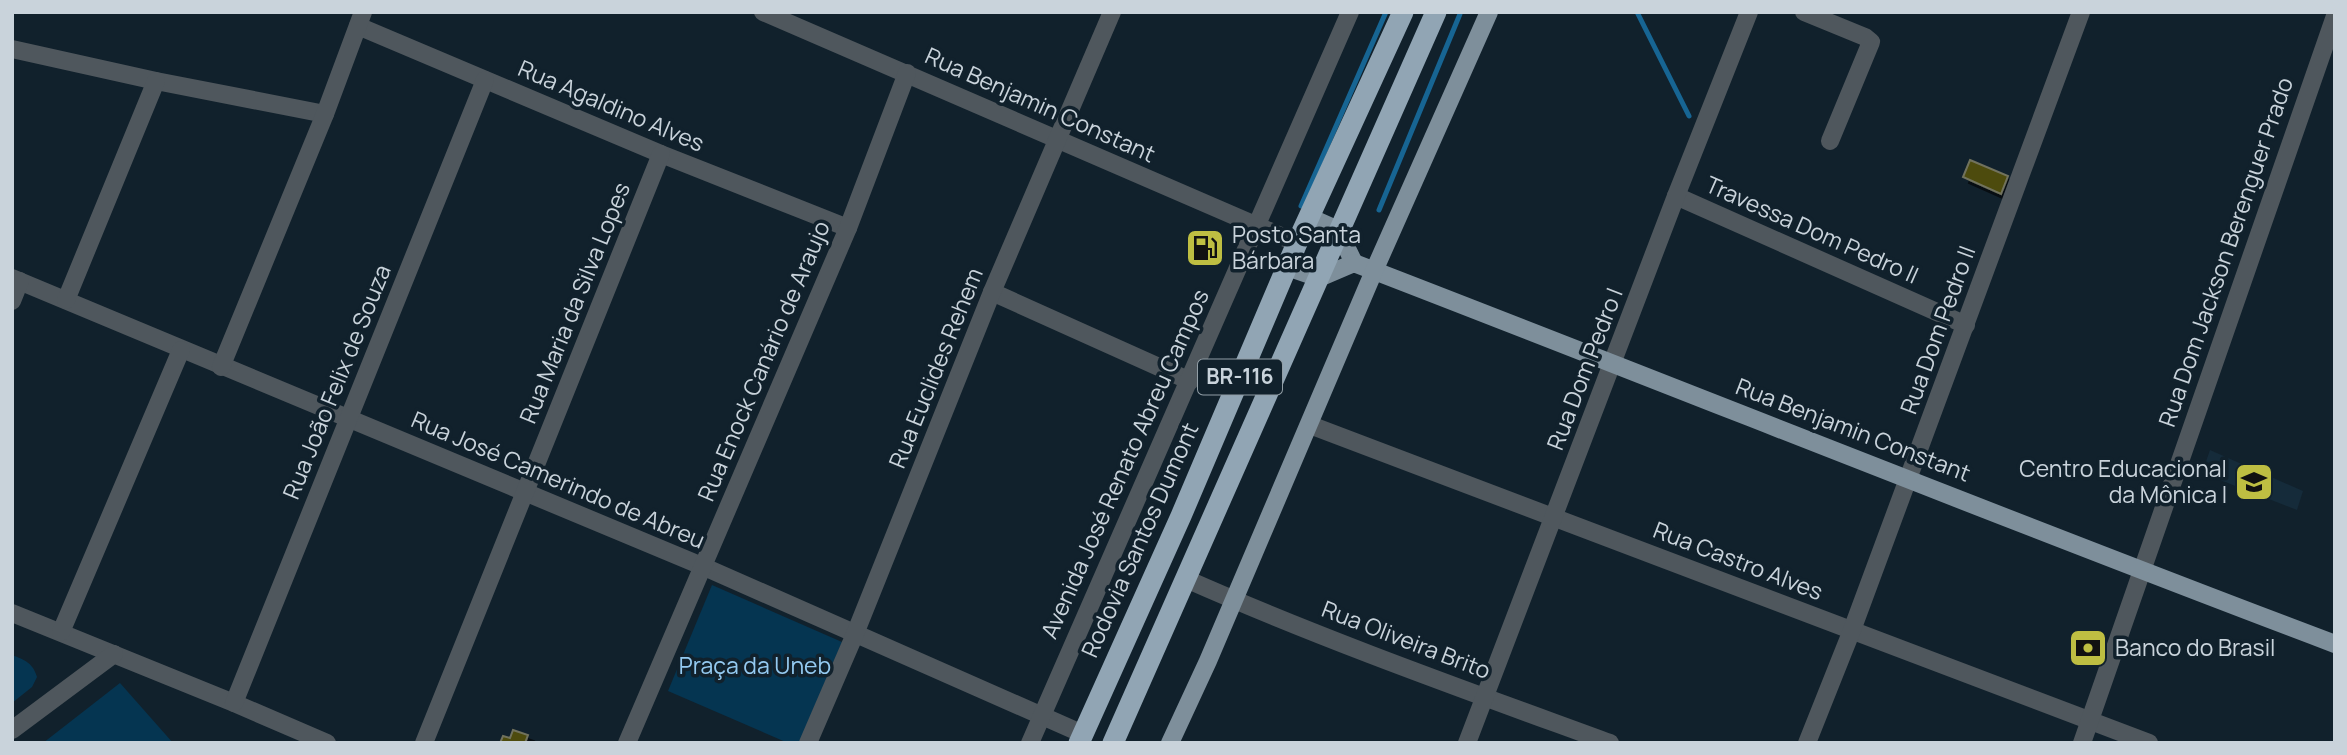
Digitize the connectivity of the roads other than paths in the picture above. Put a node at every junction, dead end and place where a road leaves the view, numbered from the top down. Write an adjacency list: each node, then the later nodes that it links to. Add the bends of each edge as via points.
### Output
1 (763, 12): 13 (street, Rua Benjamin Constant)
2 (1112, 12): 17 (street, Rua Euclides Rehem)
3 (1350, 12): 22 (street, Avenida José Renato Abreu Campos)
4 (1404, 12): 21 (highway, Rodovia Santos Dumont / BR-116)
5 (1436, 12): 24 (highway, BR-116)
6 (1489, 12): 28 (main road)
7 (1749, 12): 20 (street, Rua Dom Pedro I)
8 (1804, 12): 18 (street, via 1871,42)
9 (2081, 12): 34 (street, Rua Dom Pedro II)
10 (2335, 16): 45 (street, Rua Dom Jackson Berenguer Prado)
11 (360, 19): 14 (street, Rua Agaldino Alves); 16 (street)
12 (12, 49): 15 (street)
13 (907, 73): 17 (street, Rua Benjamin Constant); 23 (street, Rua Enock Canário de Araujo)
14 (485, 80): 19 (street, Rua Agaldino Alves); 39 (street, Rua João Felix de Souza)
15 (156, 81): 16 (street); 32 (street)
16 (325, 114): 37 (street)
17 (1058, 140): 22 (street, Rua Benjamin Constant); 31 (street, Rua Euclides Rehem)
18 (1830, 141)
19 (661, 154): 23 (street, Rua Agaldino Alves); 42 (street, Rua Maria da Silva Lopes)
20 (1676, 196): 34 (street, Travessa Dom Pedro II); 36 (street, Rua Dom Pedro I)
21 (1309, 217): 24 (main road); 25 (highway, Rodovia Santos Dumont / BR-116)
22 (1256, 225): 25 (street, Rua Benjamin Constant); 38 (street, Avenida José Renato Abreu Campos)
23 (848, 228): 44 (street, Rua Enock Canário de Araujo)
24 (1338, 230): 26 (main road); 29 (highway, BR-116)
25 (1297, 243): 27 (highway, Rodovia Santos Dumont / BR-116)
26 (1354, 263): 28 (main road, Rua Benjamin Constant); 29 (main road)
27 (1287, 267): 29 (main road); 59 (highway, Rodovia Santos Dumont / BR-116)
28 (1374, 271): 36 (main road, Rua Benjamin Constant); 40 (main road)
29 (1319, 278): 46 (highway, BR-116)
30 (16, 280): 32 (street, Rua José Camerindo de Abreu); 33 (street)
31 (992, 292): 38 (street); 51 (street, Rua Euclides Rehem)
32 (66, 300): 35 (street, Rua José Camerindo de Abreu)
33 (12, 301)
34 (1966, 326): 41 (street, Rua Dom Pedro II)
35 (181, 350): 37 (street, Rua José Camerindo de Abreu); 50 (street)
36 (1613, 362): 41 (main road, Rua Benjamin Constant); 43 (street, Rua Dom Pedro I)
37 (222, 367): 39 (street, Rua José Camerindo de Abreu)
38 (1190, 381): 56 (street, Avenida José Renato Abreu Campos)
39 (349, 419): 42 (street, Rua José Camerindo de Abreu); 55 (street, Rua João Felix de Souza)
40 (1310, 425): 43 (street, Rua Castro Alves); 47 (main road)
41 (1909, 478): 45 (main road, Rua Benjamin Constant); 49 (street, Rua Dom Pedro II)
42 (526, 491): 44 (street, Rua José Camerindo de Abreu); 62 (street, Rua Maria da Silva Lopes)
43 (1555, 518): 49 (street, Rua Castro Alves); 54 (street, Rua Dom Pedro I)
44 (702, 566): 51 (street, Rua José Camerindo de Abreu); 63 (street, Rua Enock Canário de Araujo)
45 (2141, 571): 52 (main road, Rua Benjamin Constant); 57 (street, Rua Dom Jackson Berenguer Prado)
46 (1186, 579): 47 (street, Rua Oliveira Brito); 60 (highway, BR-116)
47 (1234, 600): 54 (street, Rua Oliveira Brito); 66 (main road)
48 (12, 613): 50 (street)
49 (1852, 630): 57 (street, Rua Castro Alves); 69 (street, Rua Dom Pedro II)
50 (61, 632): 53 (street)
51 (855, 634): 56 (street, Rua José Camerindo de Abreu); 64 (street, Rua Euclides Rehem)
52 (2335, 644)
53 (114, 654): 55 (street); 58 (street)
54 (1486, 698): 67 (street, Rua Dom Pedro I); 68 (street, Rua Oliveira Brito)
55 (234, 703): 61 (street)
56 (1041, 716): 59 (street, Rua José Camerindo de Abreu); 65 (street, Avenida José Renato Abreu Campos)
57 (2090, 719): 70 (street, Rua Dom Jackson Berenguer Prado); 71 (street, Rua Castro Alves)
58 (12, 730)
59 (1081, 738)
60 (1118, 741)
61 (327, 743)
62 (424, 743)
63 (627, 743)
64 (808, 743)
65 (1030, 743)
66 (1170, 743)
67 (1468, 743)
68 (1610, 743)
69 (1807, 743)
70 (2081, 743)
71 (2149, 743)

